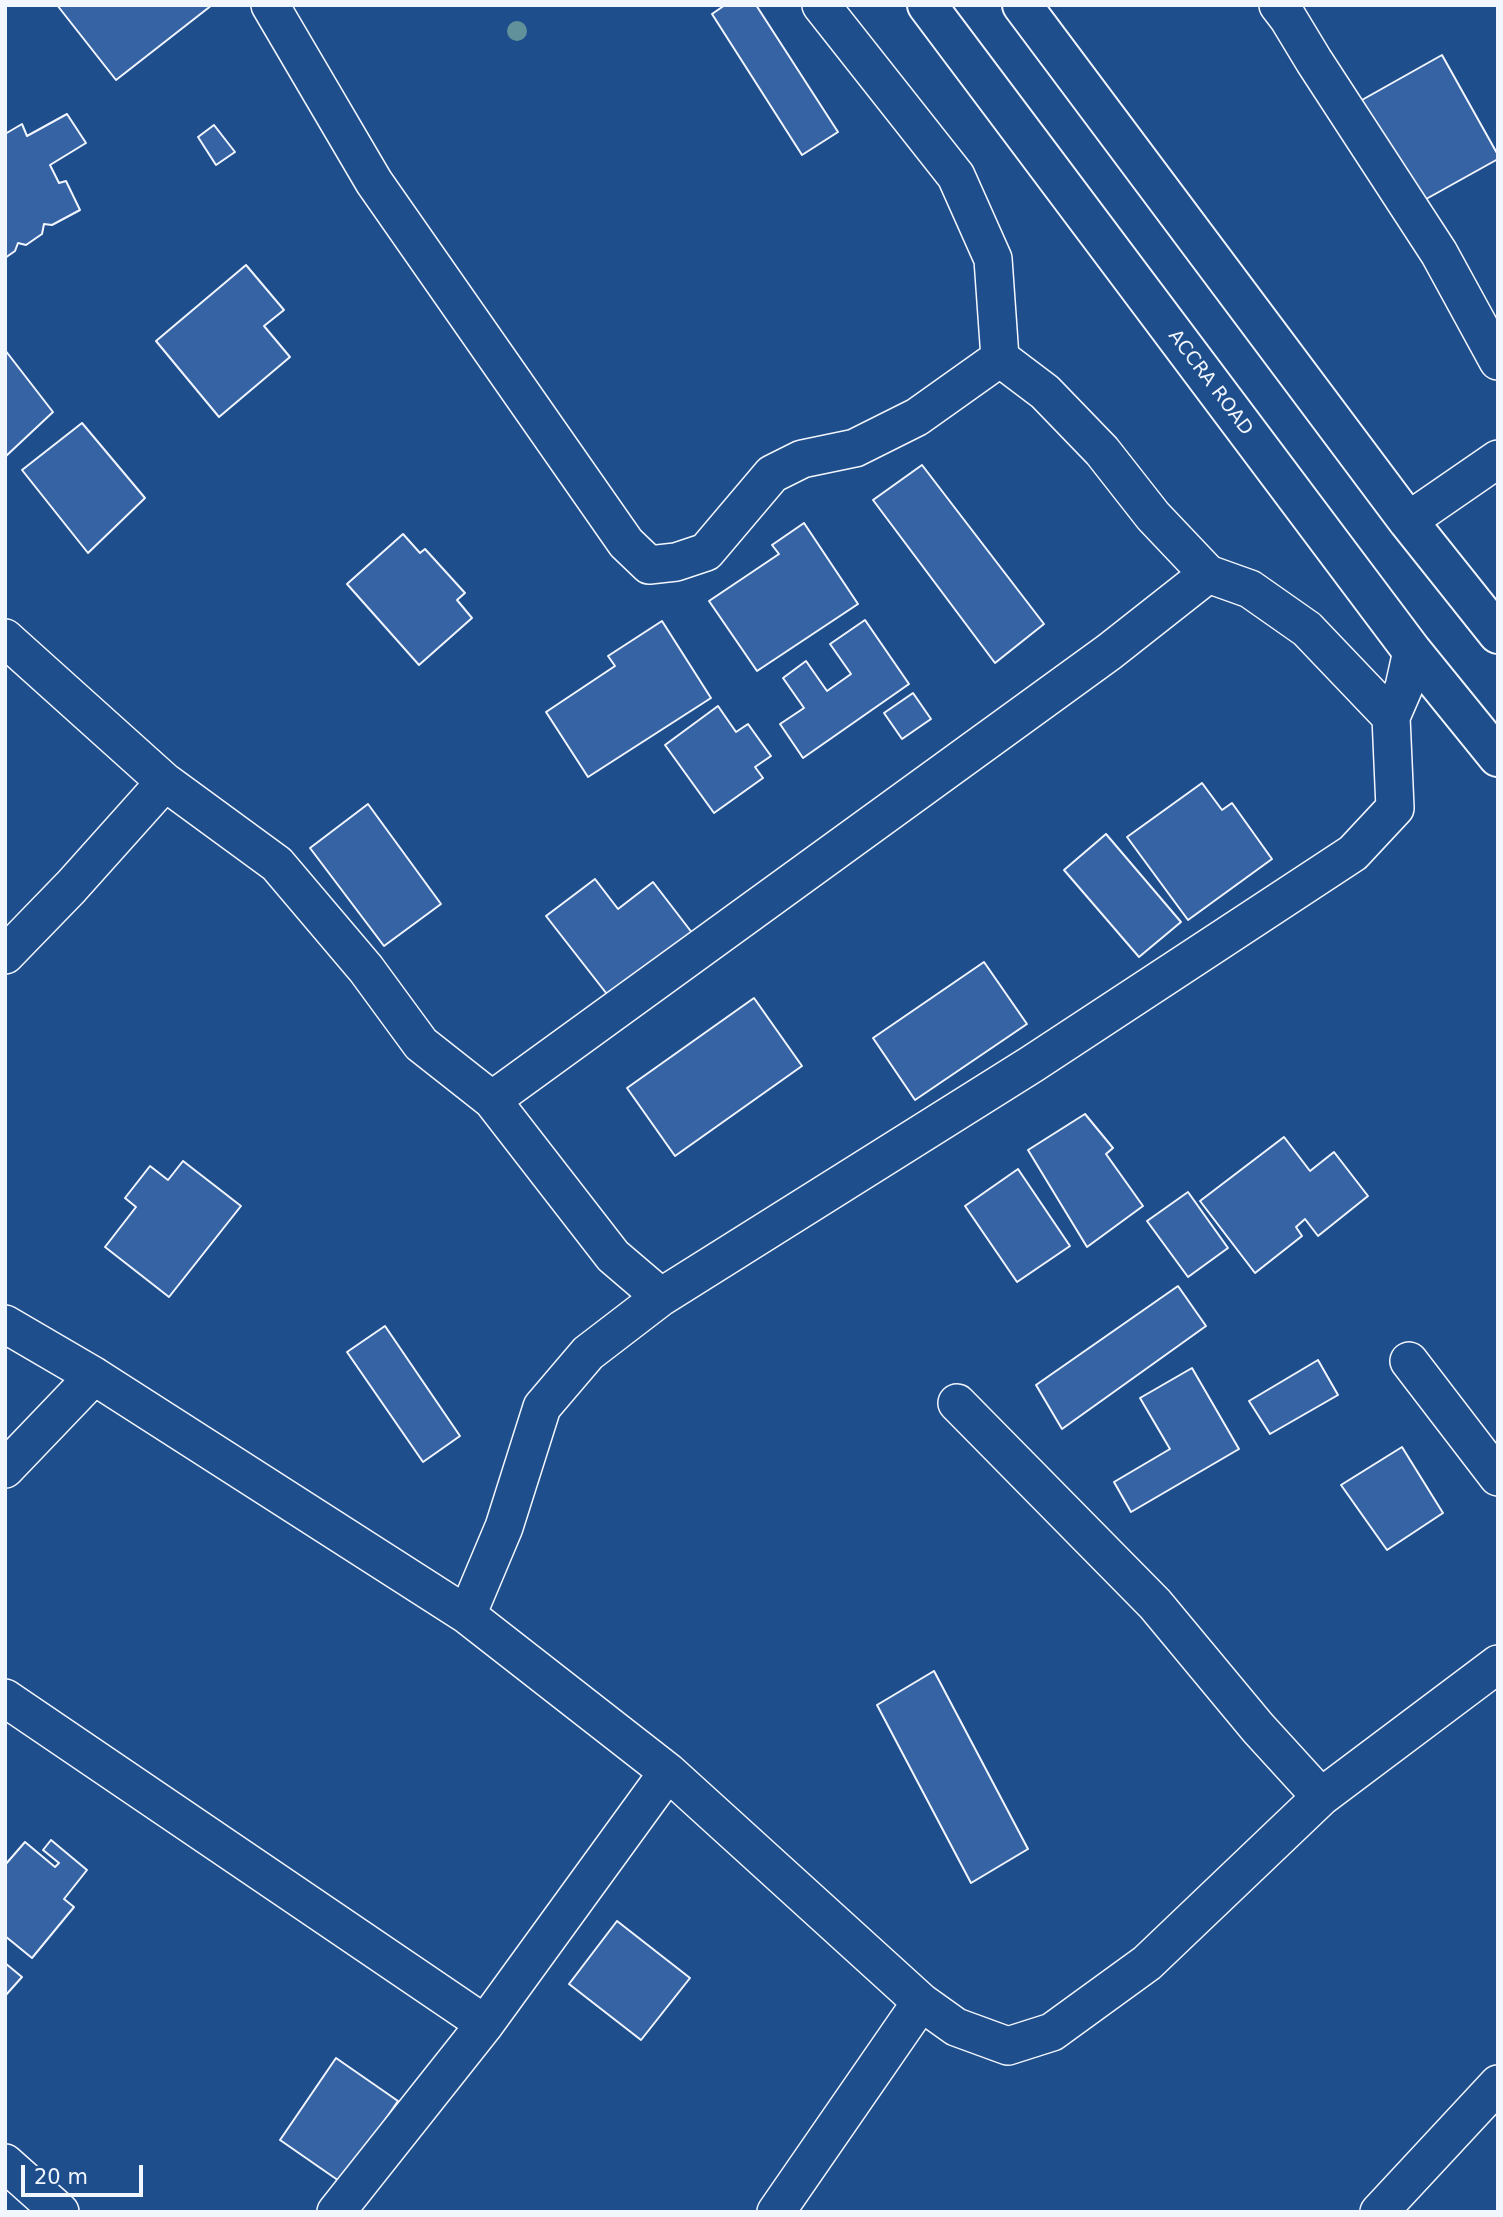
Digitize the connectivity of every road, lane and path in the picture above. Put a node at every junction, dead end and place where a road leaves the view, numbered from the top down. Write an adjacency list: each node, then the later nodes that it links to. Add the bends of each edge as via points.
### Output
1 (270, 5): 6 (street, via 374,182 626,543 649,565 676,562 706,551 772,474 802,459 855,448 917,417)
2 (821, 5): 6 (street, via 956,176 993,259)
3 (927, 5): 13 (highway, ACCRA ROAD)
4 (1022, 5): 9 (highway)
5 (1278, 5): 7 (street, via 1439,253)
6 (1000, 358): 10 (street, via 1045,392 1093,441 1153,516)
7 (1498, 361)
8 (1498, 459): 9 (street)
9 (1408, 521): 11 (highway)
10 (1208, 574): 14 (street, via 1251,589 1307,629); 18 (street, via 1109,652)
11 (1498, 634)
12 (5, 638): 16 (street)
13 (1412, 651): 14 (street); 15 (highway, ACCRA ROAD)
14 (1391, 717): 19 (street, via 1395,808 1353,853 1032,1064)
15 (1498, 757)
16 (165, 782): 17 (street); 18 (street, via 277,864 366,969 421,1044)
17 (5, 955)
18 (492, 1100): 19 (street, via 613,1256)
19 (661, 1297): 26 (street, via 588,1353 542,1407 504,1527)
20 (5, 1324): 22 (street)
21 (1409, 1362): 25 (street)
22 (94, 1376): 24 (street); 26 (street)
23 (957, 1403): 30 (street, via 1155,1604)
24 (5, 1469)
25 (1498, 1477)
26 (467, 1615): 29 (street)
27 (1498, 1664): 30 (street)
28 (5, 1698): 32 (street)
29 (668, 1772): 31 (street); 32 (street)
30 (1321, 1797): 31 (street, via 1147,1964 1052,2032 1008,2046 956,2027)
31 (921, 2002): 37 (street)
32 (485, 2024): 36 (street)
33 (1498, 2084): 38 (street)
34 (5, 2163): 35 (street)
35 (60, 2212)
36 (335, 2212)
37 (776, 2212)
38 (1379, 2212)

